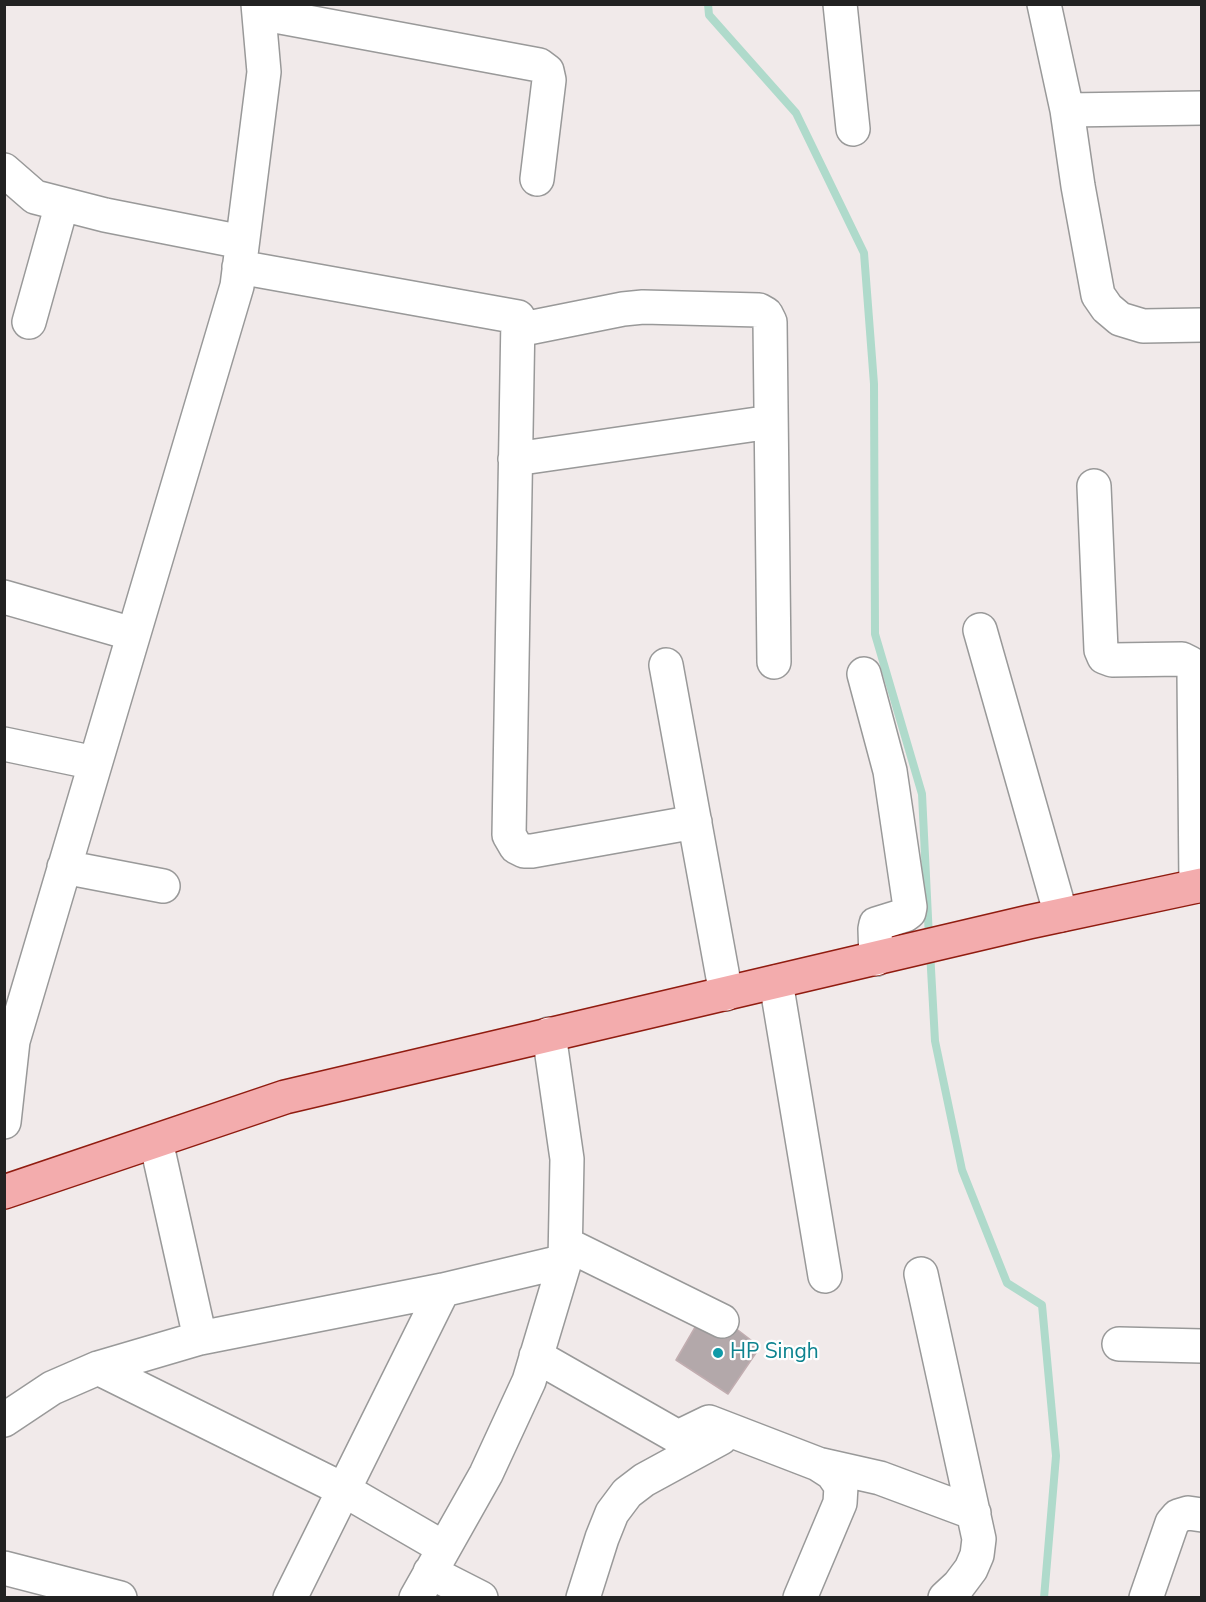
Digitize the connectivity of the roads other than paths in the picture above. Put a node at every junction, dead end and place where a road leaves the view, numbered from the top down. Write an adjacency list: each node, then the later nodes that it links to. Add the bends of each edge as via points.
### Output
1 (840, 4): 6 (street)
2 (1044, 4): 5 (street)
3 (258, 9): 8 (street, via 539,65 547,70 549,80); 10 (street, via 264,72)
4 (1202, 108): 5 (street)
5 (1067, 110): 12 (street, via 1098,295 1120,319 1143,327)
6 (854, 129)
7 (4, 170): 9 (street, via 35,197)
8 (537, 178)
9 (62, 204): 10 (street); 11 (street)
10 (241, 254): 13 (street, via 518,317); 19 (street, via 237,286)
11 (29, 322)
12 (1202, 325)
13 (518, 330): 14 (street, via 623,309 759,310 770,322); 15 (street)
14 (771, 422): 15 (street); 20 (street)
15 (515, 459): 25 (street, via 509,835 516,847 532,850)
16 (1094, 486): 27 (street, via 1104,657 1182,659 1190,663 1194,672)
17 (4, 597): 19 (street)
18 (980, 630): 29 (street)
19 (133, 634): 24 (street)
20 (774, 662)
21 (666, 666): 25 (street)
22 (864, 674): 30 (street, via 890,771 910,907 905,915 876,924)
23 (4, 744): 24 (street)
24 (95, 763): 26 (street)
25 (695, 822): 32 (street)
26 (64, 867): 28 (street); 34 (street, via 14,1041)
27 (1199, 885): 29 (main road)
28 (163, 886)
29 (1061, 915): 30 (main road)
30 (880, 959): 31 (main road)
31 (776, 982): 32 (main road); 39 (street)
32 (726, 994): 33 (main road)
33 (549, 1034): 35 (main road, via 285,1097); 37 (street, via 567,1159)
34 (4, 1122)
35 (156, 1141): 36 (main road); 42 (street)
36 (4, 1192)
37 (566, 1253): 40 (street); 41 (street); 45 (street)
38 (921, 1274): 51 (street)
39 (825, 1276)
40 (443, 1290): 42 (street); 50 (street)
41 (722, 1321)
42 (200, 1338): 46 (street)
43 (1119, 1344): 44 (street)
44 (1202, 1346)
45 (536, 1356): 48 (street, via 678,1437 709,1422); 54 (street, via 529,1381 486,1474)
46 (98, 1368): 47 (street, via 52,1388); 50 (street)
47 (4, 1420)
48 (733, 1431): 49 (street); 58 (street, via 627,1493 612,1513)
49 (818, 1464): 51 (street, via 880,1478); 59 (street, via 832,1473 842,1493)
50 (344, 1490): 54 (street); 56 (street)
51 (974, 1513): 60 (street, via 979,1539 977,1555 971,1569)
52 (1202, 1515): 61 (street, via 1188,1513 1172,1523)
53 (4, 1568): 55 (street)
54 (430, 1573): 57 (street)
55 (120, 1598)
56 (290, 1598)
57 (481, 1598)
58 (583, 1598)
59 (800, 1598)
60 (945, 1598)
61 (1146, 1598)

